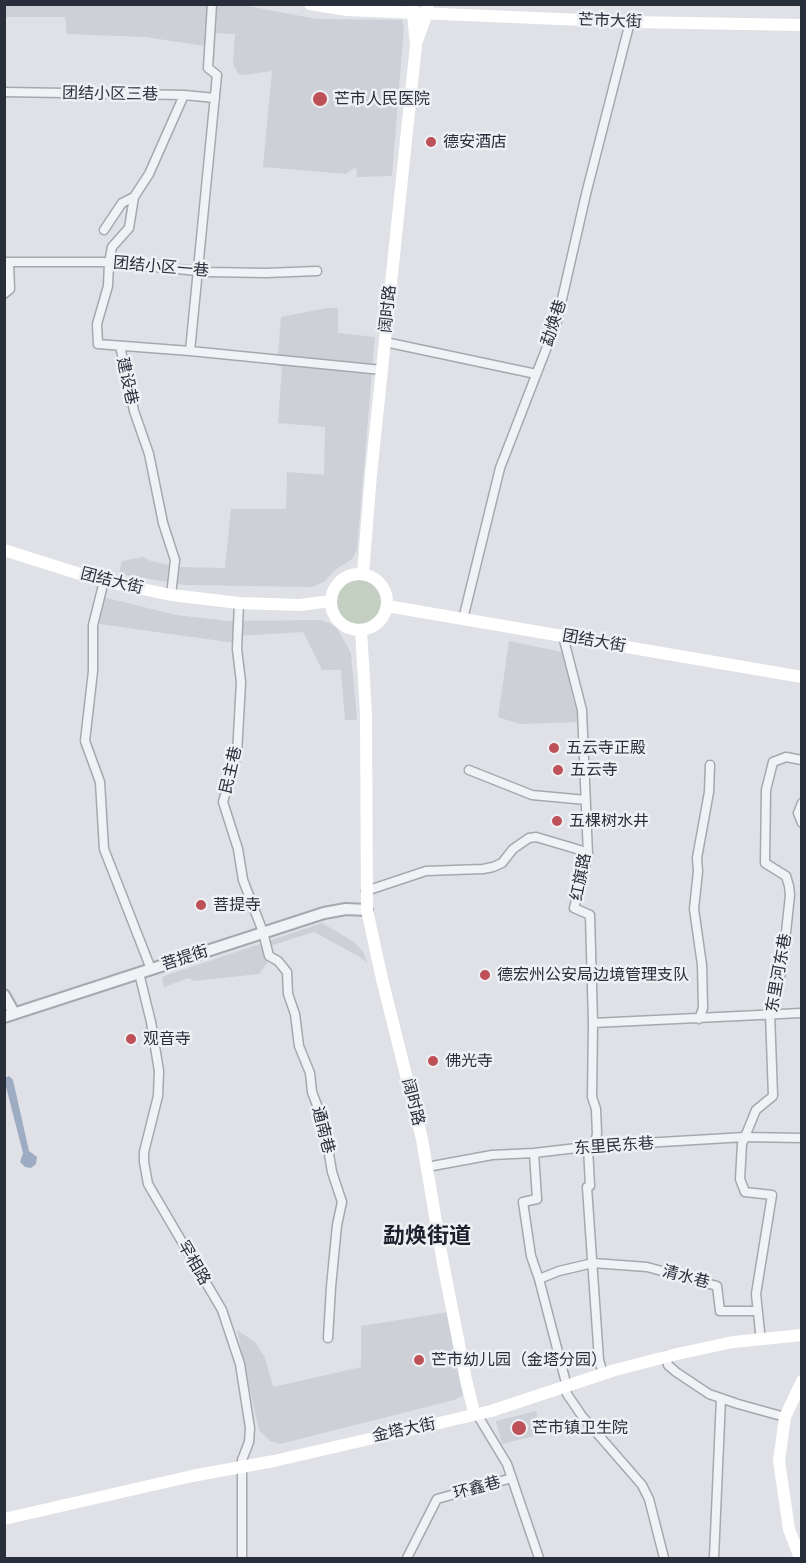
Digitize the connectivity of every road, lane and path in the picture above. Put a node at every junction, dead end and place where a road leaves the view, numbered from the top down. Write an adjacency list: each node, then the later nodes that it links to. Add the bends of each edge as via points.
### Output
1 (212, 4): 10 (street, via 208,68 218,75)
2 (310, 4): 3 (main road, 芒市大街, via 347,10)
3 (412, 8): 4 (main road, 芒市大街); 7 (main road)
4 (428, 9): 5 (main road, 芒市大街); 7 (main road)
5 (630, 22): 6 (main road, 芒市大街); 22 (street, 勐焕巷, via 557,321)
6 (801, 25)
7 (416, 45): 18 (main road, 阔时路)
8 (4, 92): 9 (street, 团结小区三巷)
9 (184, 95): 10 (street, 团结小区三巷); 11 (street, 建设巷, via 149,174)
10 (215, 98): 15 (street)
11 (134, 197): 12 (street, via 122,203); 14 (street, 建设巷, via 129,228 112,247)
12 (104, 230)
13 (7, 262): 14 (street, 团结小区一巷); 17 (street, via 10,290)
14 (109, 263): 15 (street, 团结小区一巷); 19 (street, 建设巷, via 108,286 96,324 98,344)
15 (199, 271): 16 (street, 团结小区一巷); 20 (street)
16 (317, 271)
17 (4, 294)
18 (385, 342): 21 (main road, 阔时路); 22 (street)
19 (120, 346): 20 (street); 26 (street, 建设巷, via 175,560)
20 (190, 351): 21 (street)
21 (382, 370): 24 (main road, 阔时路)
22 (537, 374): 30 (street, 勐焕巷, via 500,468)
23 (4, 550): 25 (main road, 团结大街)
24 (363, 573): 27 (main road, via 354,573 337,583); 29 (main road, via 379,582)
25 (104, 581): 26 (main road, 团结大街); 44 (street, via 93,625 93,671 85,741 100,782 104,849)
26 (171, 595): 28 (main road, 团结大街)
27 (331, 601): 28 (main road, 团结大街, via 300,605); 31 (main road, via 336,619)
28 (239, 603): 43 (street, 民主巷, via 237,649 241,682 237,754 223,802 243,880)
29 (387, 606): 30 (main road, 团结大街); 31 (main road, via 378,623)
30 (463, 619): 32 (main road, 团结大街)
31 (361, 630): 41 (main road, 阔时路, via 366,714)
32 (563, 636): 33 (main road, 团结大街); 37 (street, 红旗路, via 582,710)
33 (801, 677)
34 (801, 760): 47 (street, 东里河东巷, via 786,757 773,762 766,790 765,862 786,876 790,895 782,970)
35 (710, 765): 50 (street, via 694,909 702,964 703,1008)
36 (469, 770): 37 (street, via 532,795)
37 (586, 800): 40 (street, 红旗路)
38 (801, 803): 39 (street)
39 (801, 823)
40 (588, 855): 41 (street, via 536,837 524,840 502,863 483,870 426,871); 51 (street, 红旗路, via 574,908 590,915)
41 (366, 891): 42 (main road, 阔时路)
42 (367, 910): 43 (street, 菩提街, via 346,909); 56 (main road, 阔时路)
43 (263, 932): 44 (street, 菩提街); 63 (street, 通南巷, via 269,956 287,972 299,1046 310,1073 342,1202)
44 (151, 969): 45 (street, 菩提街)
45 (139, 973): 49 (street, 菩提街); 71 (street, 罕相路, via 159,1071 158,1096 144,1152 148,1184 222,1310 240,1364 250,1428)
46 (4, 995): 49 (street)
47 (770, 1013): 48 (street); 50 (street); 52 (street, 东里河东巷, via 773,1096 756,1110)
48 (801, 1013)
49 (9, 1015)
50 (699, 1019): 51 (street)
51 (593, 1023): 54 (street, 红旗路, via 592,1097 597,1134)
52 (745, 1137): 53 (street, 东里民东巷); 54 (street, 东里民东巷); 59 (street, 东里河东巷, via 740,1179 745,1192 772,1196 759,1271)
53 (801, 1138)
54 (591, 1147): 55 (street, 东里民东巷); 57 (street, via 587,1187)
55 (534, 1153): 56 (street, 东里民东巷, via 492,1155); 58 (street, via 537,1199 523,1202 531,1256)
56 (427, 1167): 69 (main road, 阔时路)
57 (593, 1263): 58 (street, 清水巷); 59 (street, 清水巷, via 647,1267 717,1286 720,1311); 65 (street)
58 (539, 1280): 67 (street)
59 (757, 1311): 61 (street, 东里河东巷)
60 (801, 1328): 61 (main road, 金塔大街)
61 (760, 1332): 65 (main road, 金塔大街, via 675,1347)
62 (801, 1335): 64 (main road, 金塔大街, via 733,1342)
63 (328, 1338)
64 (666, 1356): 67 (main road, 金塔大街); 68 (street, via 668,1365 676,1372)
65 (601, 1367): 67 (main road, 金塔大街)
66 (801, 1381): 70 (main road)
67 (565, 1383): 69 (main road, 金塔大街); 78 (street, via 567,1394 582,1416 642,1485)
68 (721, 1398): 70 (street); 79 (street)
69 (475, 1411): 71 (main road, 金塔大街); 72 (street, 阔时路)
70 (785, 1417): 80 (main road, via 779,1461 789,1529)
71 (242, 1463): 73 (main road, 金塔大街); 74 (main road, 金塔大街); 75 (street, 罕相路)
72 (512, 1478): 76 (street, 环鑫巷, via 437,1499); 77 (street, 阔时路)
73 (4, 1511)
74 (4, 1519)
75 (242, 1558)
76 (407, 1558)
77 (539, 1558)
78 (663, 1558)
79 (714, 1558)
80 (800, 1558)

